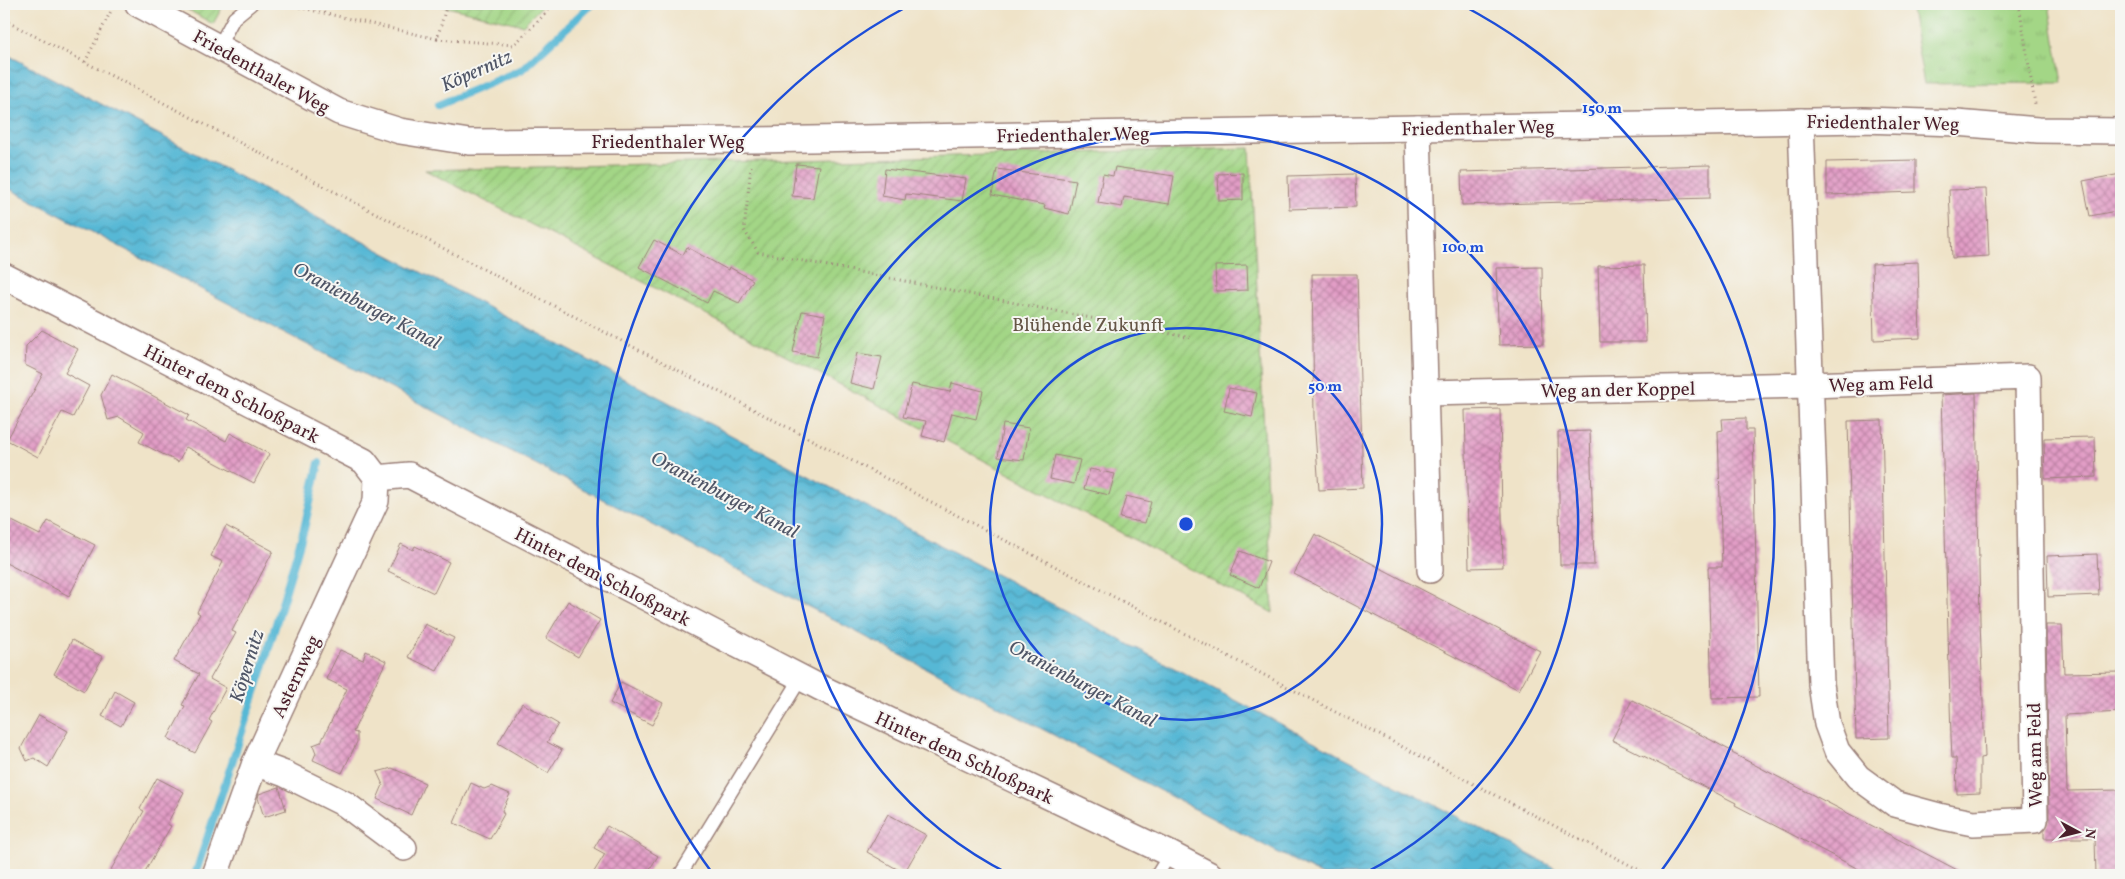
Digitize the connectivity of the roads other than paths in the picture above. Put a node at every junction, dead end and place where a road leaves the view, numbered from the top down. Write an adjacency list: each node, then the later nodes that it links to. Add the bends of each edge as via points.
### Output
1 (138, 4): 3 (street, Friedenthaler Weg)
2 (251, 4): 3 (lane, via 234,18)
3 (218, 46): 5 (street, Friedenthaler Weg, via 339,112 400,131 469,142)
4 (1802, 120): 5 (street, Friedenthaler Weg); 6 (street, Friedenthaler Weg); 8 (street, Weg am Feld)
5 (1418, 128): 9 (street)
6 (2121, 131)
7 (4, 276): 10 (street, Hinter dem Schloßpark, via 364,461)
8 (1811, 386): 8 (street, Weg am Feld, via 2028,377 2035,820 1974,823 1895,804 1858,777 1837,751 1827,724 1821,684); 9 (street, Weg an der Koppel)
9 (1425, 393): 11 (street)
10 (377, 478): 12 (street, Hinter dem Schloßpark, via 409,475); 13 (street, Asternweg, via 376,501)
11 (1430, 570)
12 (801, 678): 15 (street, Hinter dem Schloßpark); 17 (lane)
13 (255, 763): 14 (street, via 345,804); 16 (street, Asternweg)
14 (404, 848)
15 (1170, 854): 18 (lane); 19 (street, Hinter dem Schloßpark)
16 (214, 875)
17 (680, 875)
18 (1157, 875)
19 (1210, 875)

